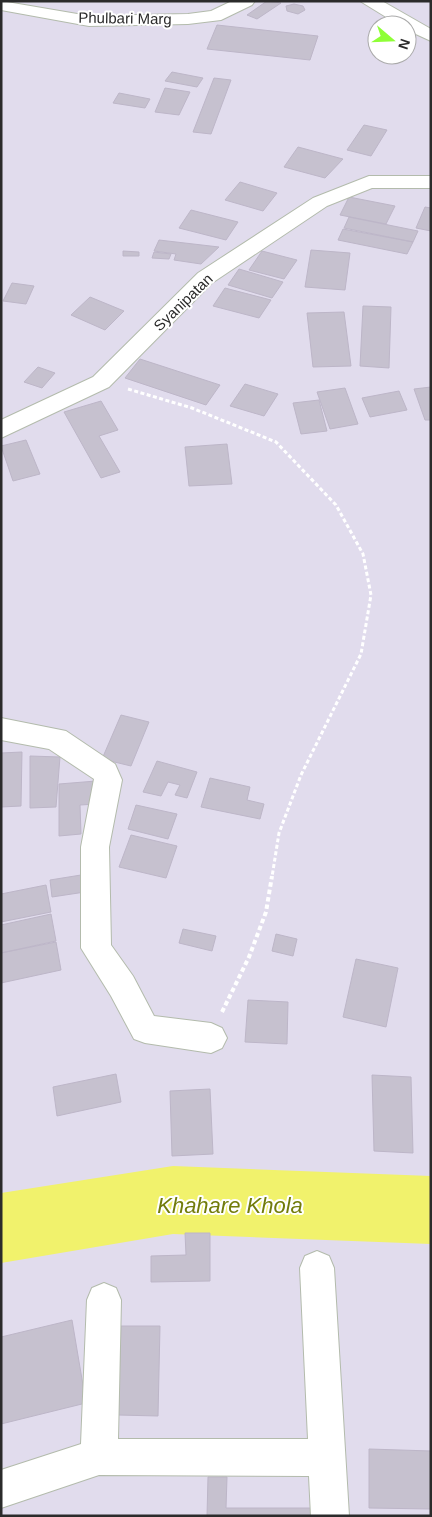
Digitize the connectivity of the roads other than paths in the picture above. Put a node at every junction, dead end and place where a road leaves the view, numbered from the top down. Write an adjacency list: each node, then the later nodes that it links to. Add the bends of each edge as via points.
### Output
1 (246, 1): 3 (main road, Phulbari Marg, via 215,16 99,21)
2 (369, 1): 4 (main road)
3 (1, 5)
4 (431, 36)
5 (431, 182): 6 (main road, Syanipatan, via 369,182 320,202 204,278 101,382)
6 (1, 430)
7 (1, 729): 8 (main road, via 56,739 105,772 108,780 95,847 96,948 122,986 145,1029)
8 (211, 1038)
9 (317, 1268): 12 (main road)
10 (104, 1300): 11 (main road)
11 (100, 1457): 12 (main road); 13 (main road)
12 (328, 1458): 14 (main road)
13 (1, 1489)
14 (330, 1516)

